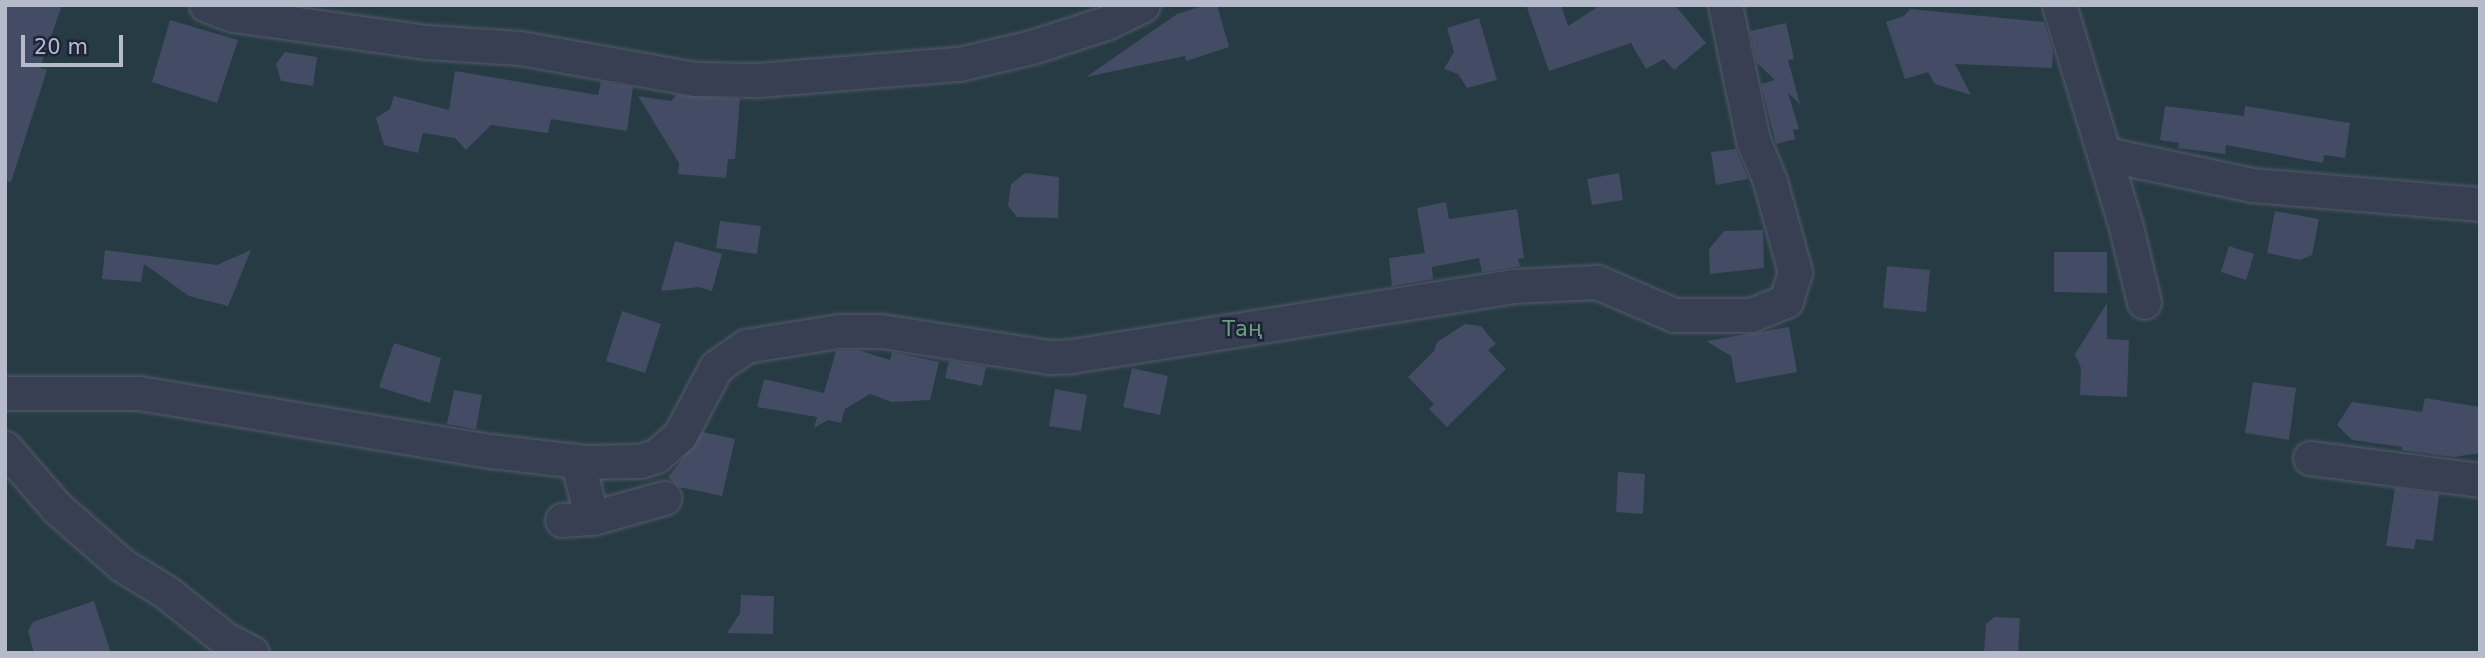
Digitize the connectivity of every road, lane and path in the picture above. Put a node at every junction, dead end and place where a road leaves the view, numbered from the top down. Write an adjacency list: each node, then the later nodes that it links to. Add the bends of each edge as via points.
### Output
1 (206, 5): 2 (street, via 234,15 427,42 520,47 695,79 758,80 959,64 1057,39)
2 (1143, 5)
3 (1725, 5): 11 (street, via 1753,140 1770,181 1795,272 1786,301 1770,308 1738,316 1674,315 1597,282 1514,286 1049,357 881,331 826,332 746,346 716,367 680,435 656,456 640,461)
4 (2059, 5): 5 (street)
5 (2105, 154): 6 (street, via 2252,185); 7 (street)
6 (2480, 204)
7 (2144, 302)
8 (5, 393): 11 (street, via 139,393)
9 (5, 448): 14 (street, via 57,508 122,565 225,639)
10 (2310, 458): 12 (street)
11 (577, 461): 13 (street, via 577,519)
12 (2480, 480)
13 (664, 498)
14 (252, 653)

